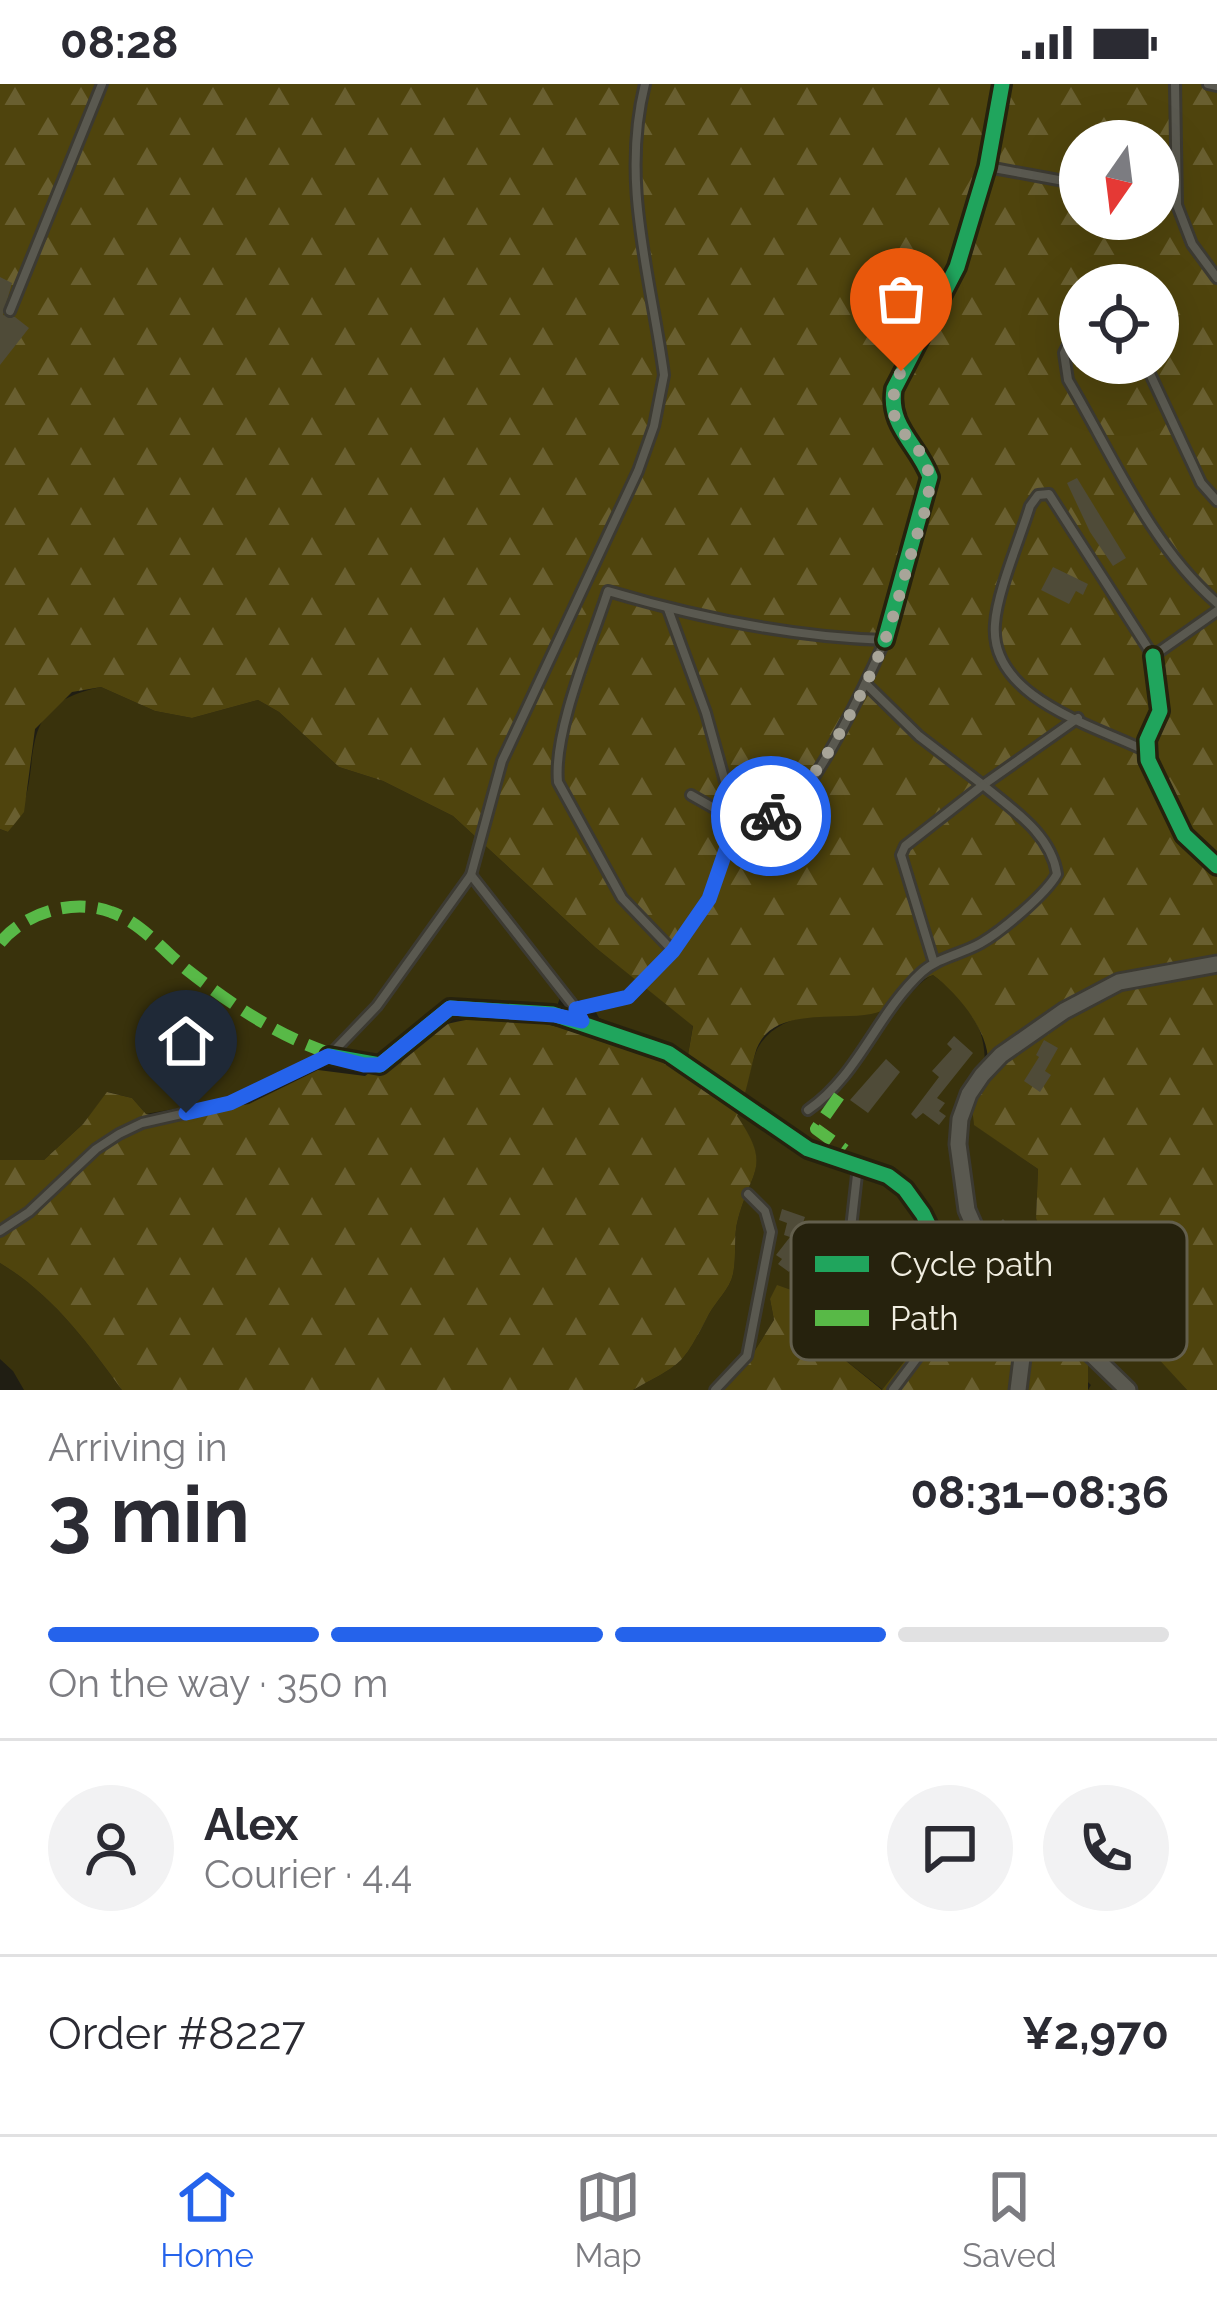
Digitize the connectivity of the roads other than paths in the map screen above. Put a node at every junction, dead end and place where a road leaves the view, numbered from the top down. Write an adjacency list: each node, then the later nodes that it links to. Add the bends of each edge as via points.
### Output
1 (102, 84): 10 (lane)
2 (645, 84): 25 (lane, via 635,201 664,375 660,401 638,471 502,761)
3 (1002, 84): 7 (street)
4 (1175, 84): 9 (lane, via 1177,205)
5 (1208, 84): 6 (lane)
6 (1217, 86)
7 (986, 167): 8 (lane); 16 (street, via 958,267 894,389 898,428 930,477)
8 (1059, 180)
9 (1217, 278)
10 (10, 311)
11 (1070, 384): 14 (lane, via 1161,537)
12 (1155, 384): 13 (lane)
13 (1217, 501)
14 (1217, 607): 17 (lane)
15 (668, 609): 16 (lane); 23 (lane); 26 (lane, via 608,591 556,767 563,797 622,898)
16 (885, 640): 18 (lane)
17 (1154, 656): 19 (lane, via 1049,494 1038,495 995,633 1006,672 1022,691); 20 (street, via 1160,711)
18 (866, 684): 21 (lane); 23 (lane, via 811,782 786,810)
19 (1078, 718): 20 (lane); 21 (lane)
20 (1146, 751): 24 (street, via 1184,836)
21 (983, 785): 27 (lane, via 901,855); 27 (lane, via 1030,824 1058,874 992,936)
22 (691, 795): 23 (lane)
23 (736, 821): 26 (lane, via 709,899)
24 (1217, 866)
25 (472, 875): 29 (lane); 30 (lane, via 377,1006)
26 (673, 951): 29 (lane, via 628,997)
27 (934, 962): 31 (lane, via 828,1096)
28 (1217, 964): 36 (street, via 1118,982 1064,1011 982,1075 960,1119 958,1144)
29 (579, 1015): 30 (street, via 450,1008 380,1065); 32 (street, via 668,1053 808,1149)
30 (328, 1056): 37 (lane, via 230,1103 119,1134)
31 (808, 1110)
32 (858, 1166): 34 (lane); 35 (street, via 905,1189)
33 (748, 1194): 41 (lane, via 771,1232 747,1356)
34 (852, 1222)
35 (927, 1222)
36 (973, 1222)
37 (0, 1231)
38 (914, 1360): 42 (lane)
39 (1022, 1360): 43 (street)
40 (1097, 1360): 44 (street)
41 (715, 1390)
42 (893, 1390)
43 (1018, 1390)
44 (1128, 1390)

